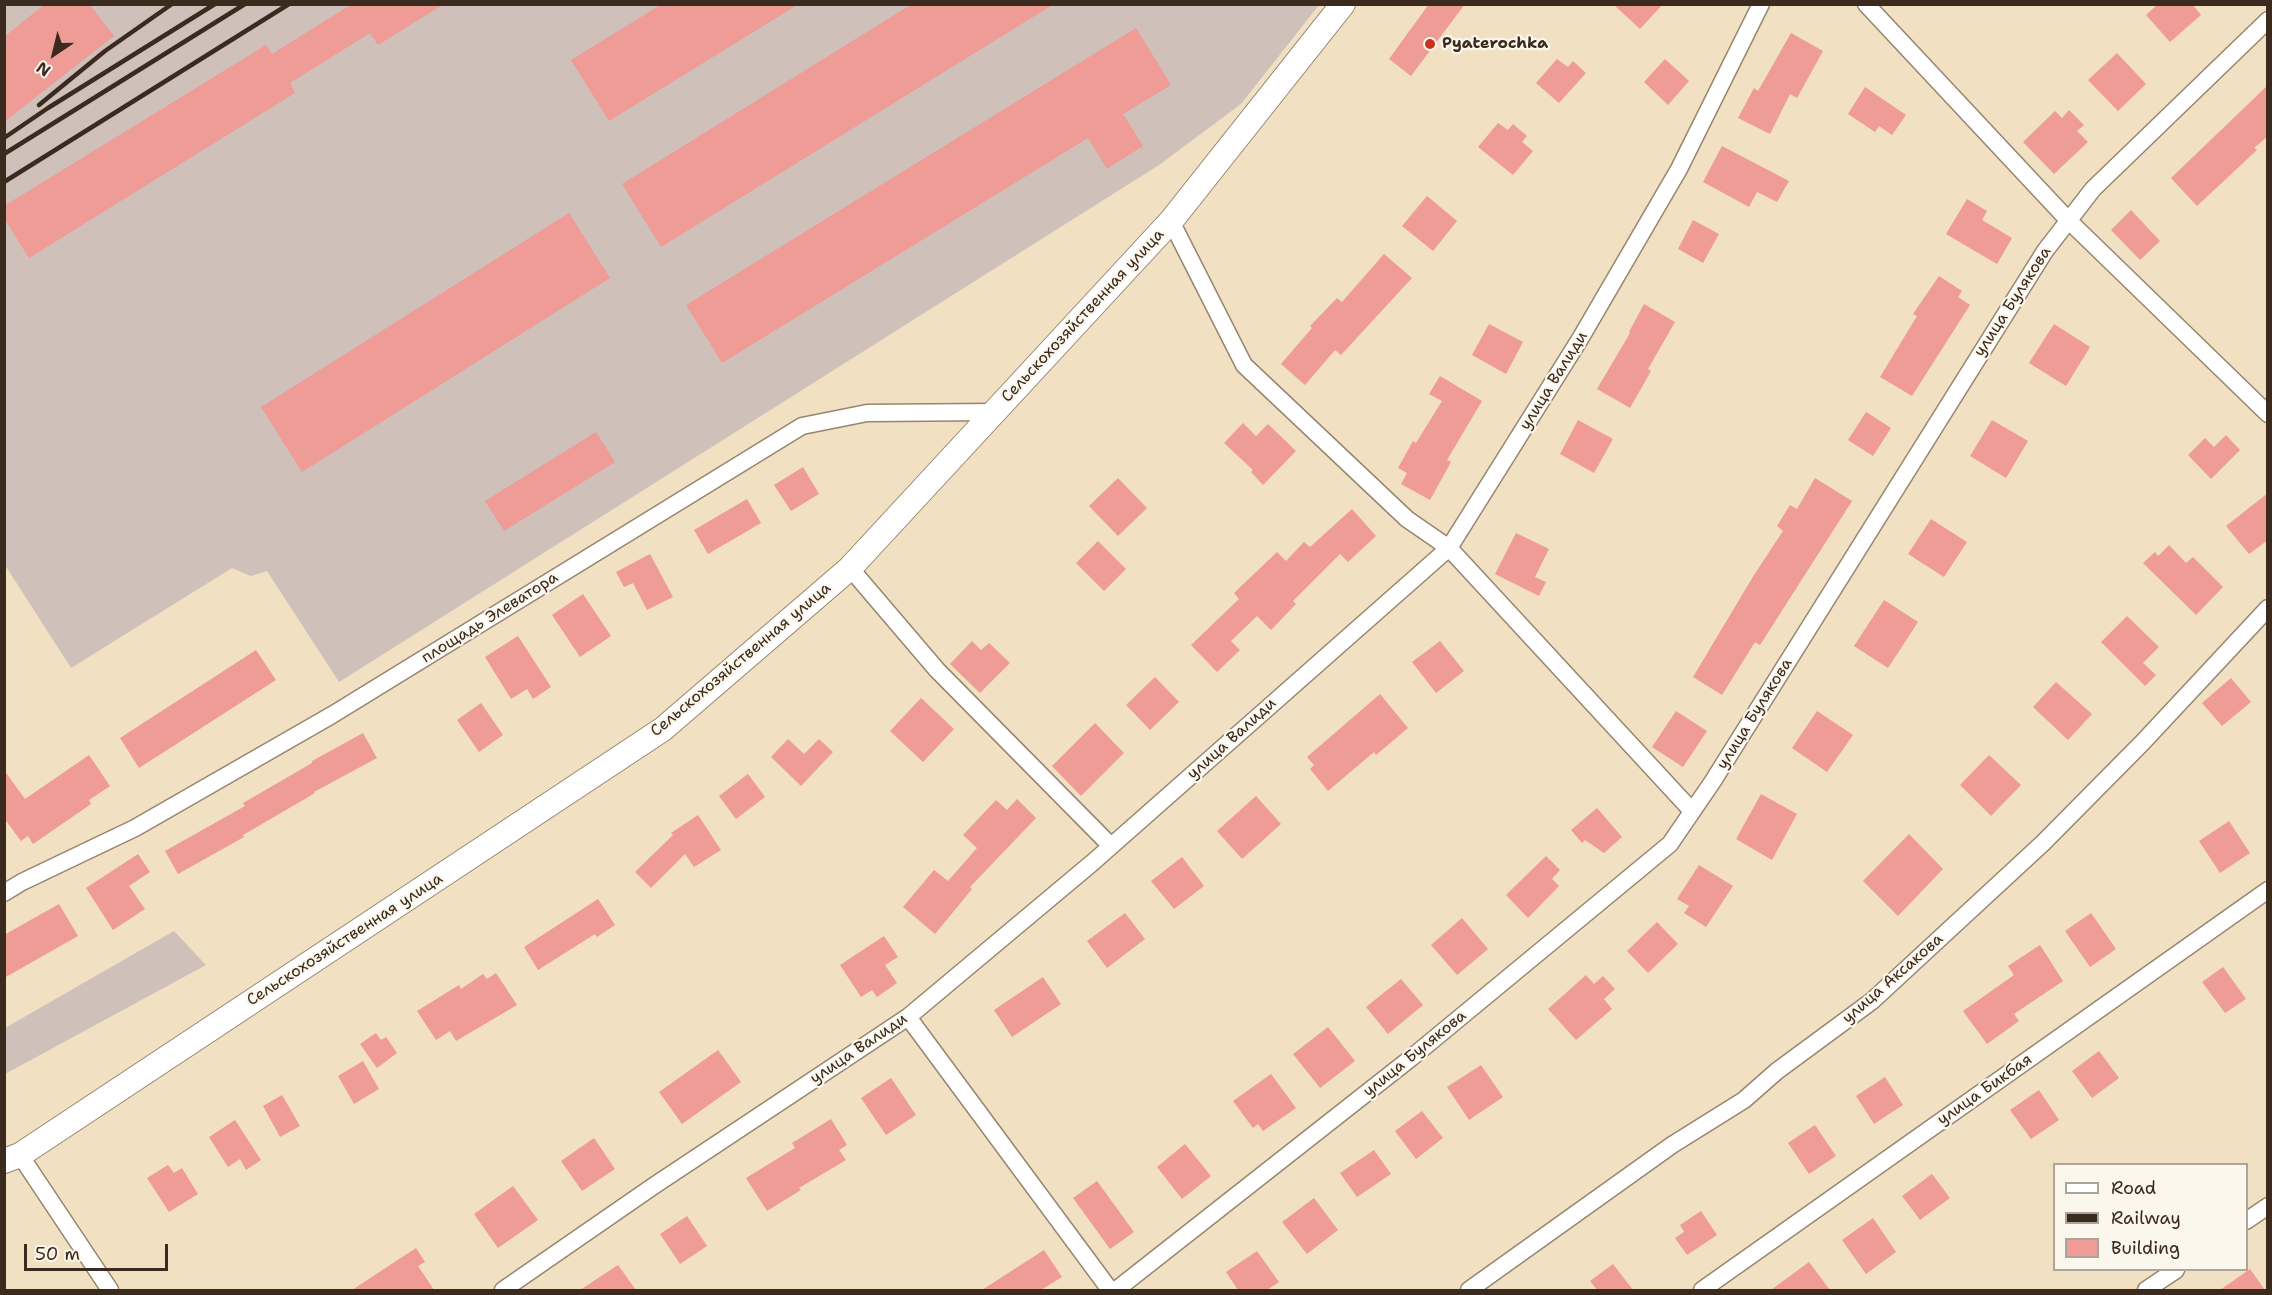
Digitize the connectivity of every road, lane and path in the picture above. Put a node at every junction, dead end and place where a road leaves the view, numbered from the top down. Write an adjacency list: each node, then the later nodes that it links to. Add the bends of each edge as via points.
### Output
1 (1343, 4): 5 (main road, Сельскохозяйственная улица)
2 (1761, 4): 9 (street, улица Валиди, via 1679,169 1580,339)
3 (1866, 4): 6 (street)
4 (2268, 20): 6 (street, улица Булякова, via 2093,189)
5 (1171, 221): 7 (main road, Сельскохозяйственная улица); 9 (street, via 1244,365 1407,519)
6 (2069, 221): 8 (street); 12 (street, улица Булякова, via 2045,251)
7 (994, 412): 10 (main road, Сельскохозяйственная улица); 15 (street, площадь Элеватора, via 867,413 802,426 332,715 135,828)
8 (2268, 414)
9 (1449, 548): 12 (street); 13 (street, улица Валиди)
10 (850, 568): 13 (street, via 938,670); 17 (main road, Сельскохозяйственная улица, via 663,729)
11 (2268, 608): 25 (street, улица Аксакова, via 2043,843 1872,1000 1744,1100 1672,1144)
12 (1692, 811): 24 (street, улица Булякова, via 1670,844 1632,877 1402,1065)
13 (1111, 846): 16 (street, улица Валиди)
14 (2268, 890): 26 (street, улица Бикбая)
15 (4, 893)
16 (908, 1017): 22 (street, улица Валиди); 23 (street)
17 (12, 1158): 21 (street)
18 (2268, 1206): 19 (street)
19 (2248, 1220)
20 (2173, 1271): 27 (street)
21 (110, 1290)
22 (503, 1290)
23 (1110, 1290)
24 (1116, 1290)
25 (1469, 1290)
26 (1702, 1290)
27 (2146, 1290)

